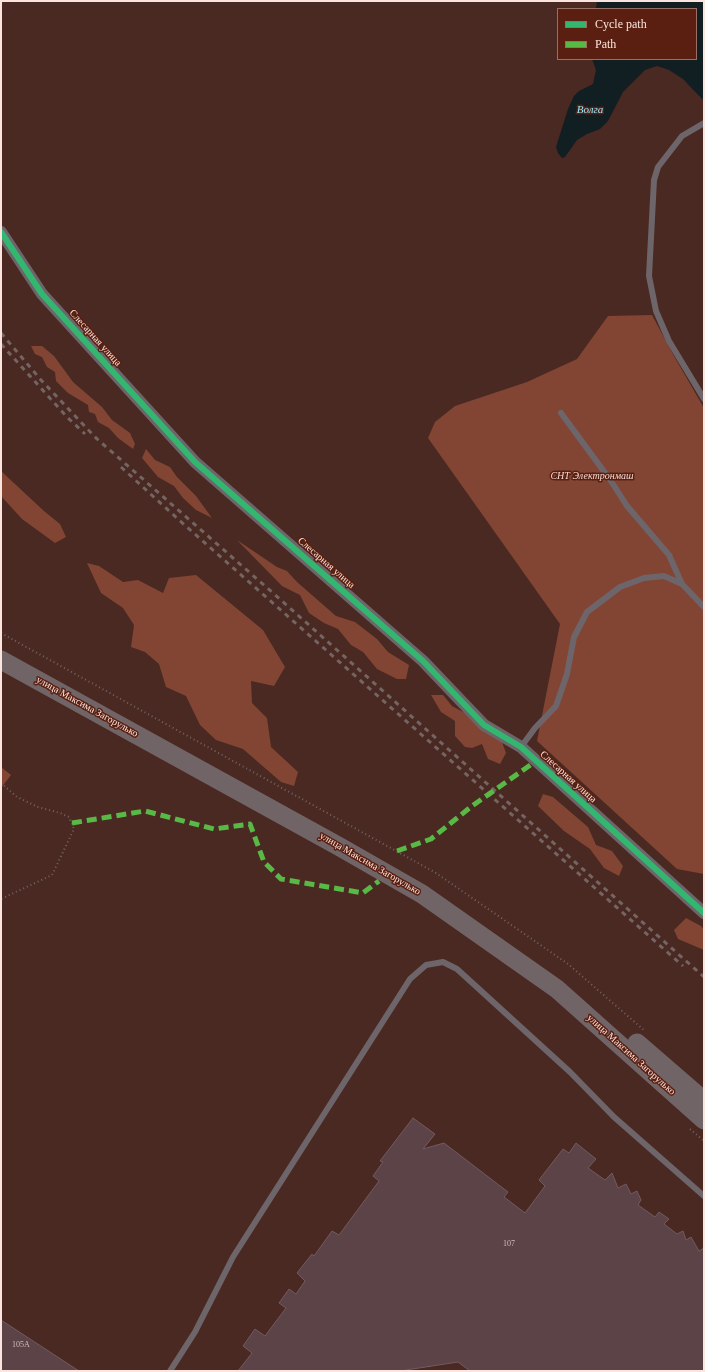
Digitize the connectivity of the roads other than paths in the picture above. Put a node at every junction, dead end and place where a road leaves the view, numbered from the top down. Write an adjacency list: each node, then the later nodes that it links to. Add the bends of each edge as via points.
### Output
1 (704, 123): 3 (lane, via 682,136 658,167 654,180 649,276 656,310 669,341)
2 (1, 232): 9 (street, Слесарная улица, via 42,294 195,462 423,661 484,725)
3 (704, 399)
4 (561, 413): 5 (lane, via 627,506 669,555)
5 (682, 584): 6 (lane); 9 (lane, via 664,576 644,578 620,586 587,612 574,637 567,674 556,706)
6 (704, 607)
7 (1, 646): 11 (main road, улица Максима Загорулько, via 345,834 430,884 562,978)
8 (1, 660): 12 (main road, улица Максима Загорулько, via 422,894 557,989)
9 (521, 747): 10 (street, Слесарная улица)
10 (704, 913)
11 (704, 1101)
12 (704, 1120)
13 (704, 1196): 14 (lane, via 614,1117 570,1072 457,968 443,962 426,965 410,979 238,1250 195,1332)
14 (170, 1371)

